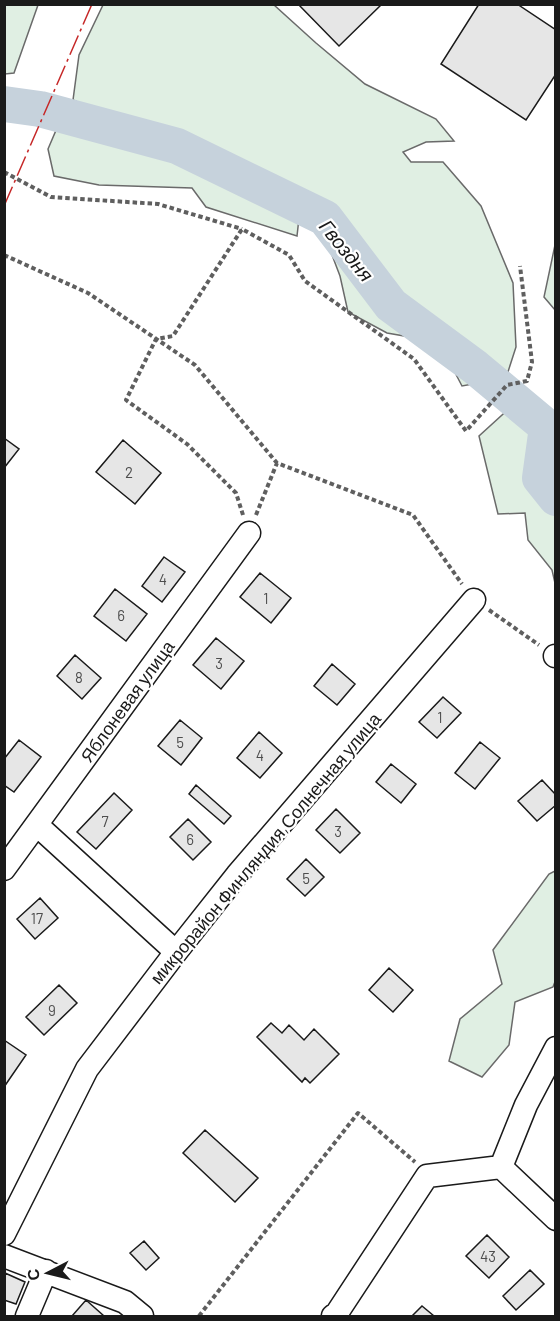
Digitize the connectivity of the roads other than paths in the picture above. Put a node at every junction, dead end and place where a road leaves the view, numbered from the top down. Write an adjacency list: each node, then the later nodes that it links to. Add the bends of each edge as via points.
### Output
1 (249, 532): 3 (street, Яблоневая улица)
2 (474, 600): 5 (street, микрорайон Финляндия,Солнечная улица, via 237,875)
3 (37, 825): 4 (street, Яблоневая улица); 5 (street)
4 (4, 869)
5 (176, 952): 9 (street, микрорайон Финляндия,Солнечная улица, via 87,1069)
6 (555, 1048): 7 (street)
7 (501, 1167): 8 (street); 14 (street, via 427,1176)
8 (555, 1219)
9 (4, 1234)
10 (4, 1256): 11 (street)
11 (46, 1271): 12 (street); 13 (street, via 125,1302)
12 (27, 1317)
13 (142, 1317)
14 (333, 1317)

